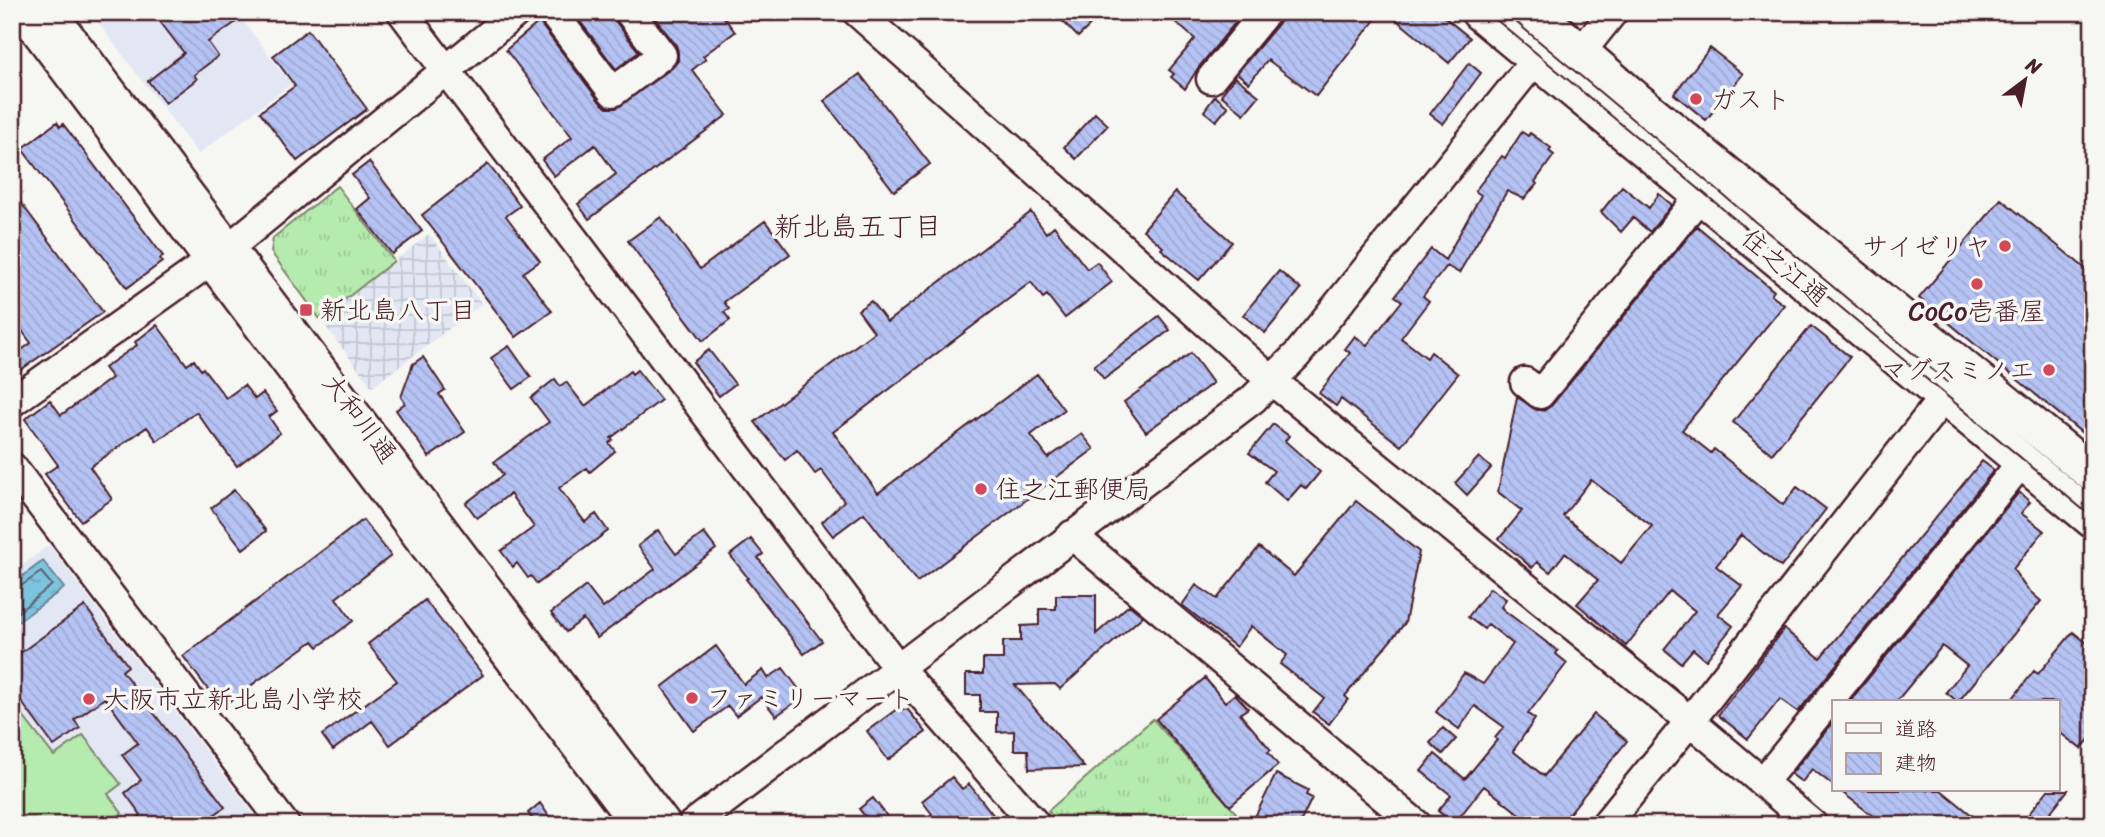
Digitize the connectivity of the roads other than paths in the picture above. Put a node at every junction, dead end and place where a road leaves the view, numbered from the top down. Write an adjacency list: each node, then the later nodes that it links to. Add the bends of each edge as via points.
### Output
1 (21, 12): 17 (street, 大和川通)
2 (52, 12): 17 (street, 大和川通)
3 (402, 12): 14 (street)
4 (517, 12): 14 (street)
5 (552, 12): 6 (street, via 613,92 662,55)
6 (629, 12)
7 (857, 12): 18 (street)
8 (1266, 12): 15 (street)
9 (1479, 12): 13 (main road, 住之江通)
10 (1533, 12): 12 (main road, 住之江通); 13 (street)
11 (1613, 12): 12 (street)
12 (1581, 52): 13 (street); 24 (main road, 住之江通)
13 (1536, 59): 16 (main road, 住之江通); 18 (street, via 1297,355)
14 (445, 70): 17 (street); 27 (street)
15 (1211, 79)
16 (1700, 196): 19 (street, via 1540,394); 20 (main road, 住之江通)
17 (220, 255): 21 (street); 31 (street, 大和川通); 32 (street, 大和川通)
18 (1271, 380): 26 (street, via 1253,399); 28 (street)
19 (1525, 382)
20 (1943, 398): 22 (main road, 住之江通); 28 (street)
21 (12, 402)
22 (2021, 463): 25 (main road, 住之江通); 29 (street)
23 (12, 467): 30 (street)
24 (2093, 474)
25 (2093, 520)
26 (1072, 535): 27 (street); 35 (street)
27 (898, 668): 33 (street); 34 (street)
28 (1690, 721): 29 (street); 36 (street)
29 (1763, 782): 37 (street)
30 (285, 825)
31 (635, 825)
32 (667, 825)
33 (692, 825)
34 (1036, 825)
35 (1417, 825)
36 (1605, 825)
37 (1813, 825)

